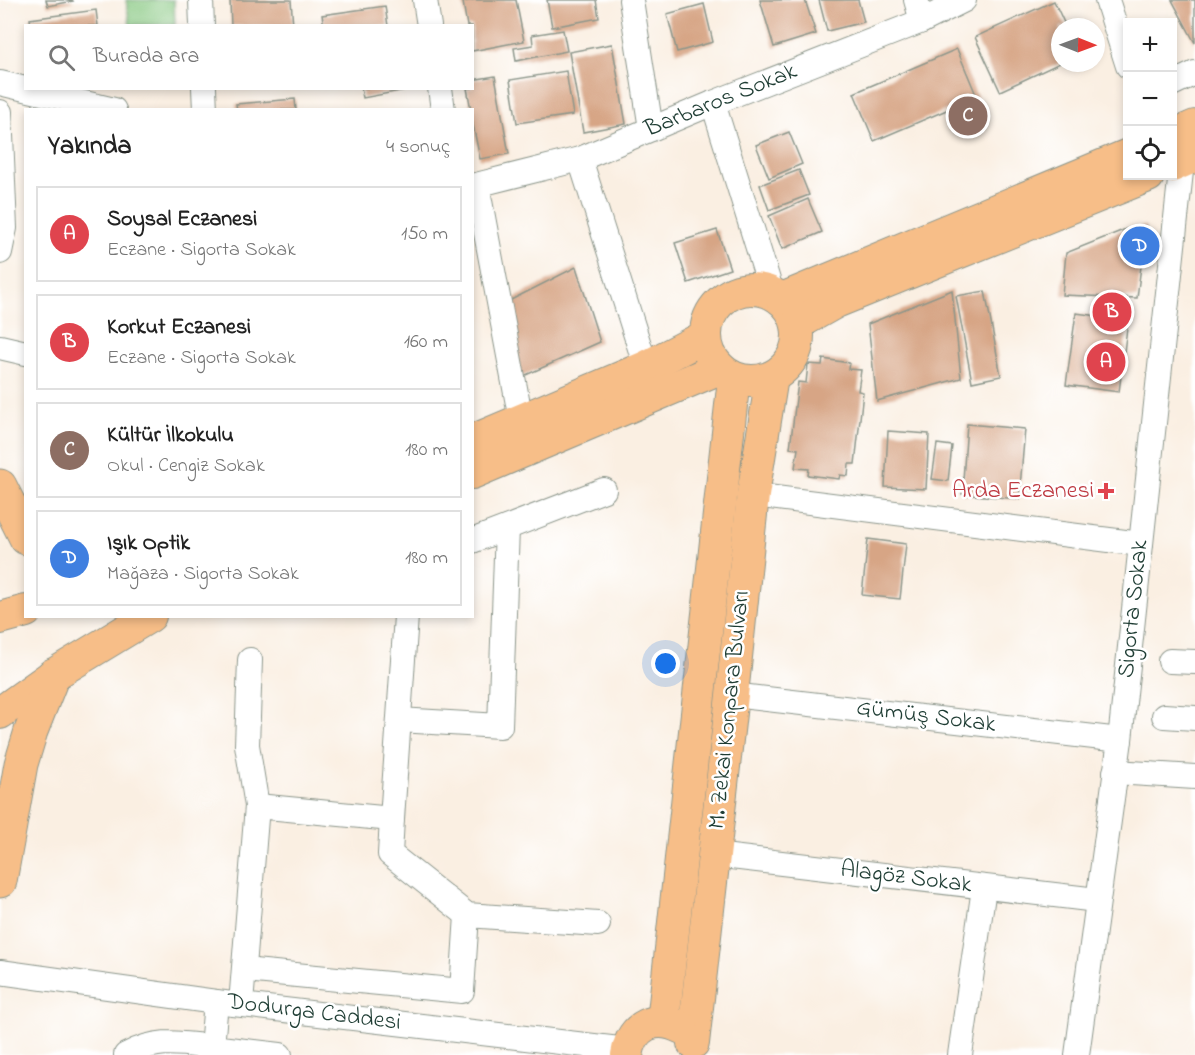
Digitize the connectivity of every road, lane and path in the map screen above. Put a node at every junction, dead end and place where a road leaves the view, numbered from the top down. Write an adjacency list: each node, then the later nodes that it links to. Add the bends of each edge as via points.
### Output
1 (201, 0): 7 (street)
2 (425, 0): 8 (street)
3 (631, 0): 23 (street)
4 (964, 0): 6 (street, Barbaros Sokak)
5 (1107, 0): 9 (street)
6 (919, 11): 17 (street, Barbaros Sokak)
7 (202, 24)
8 (429, 24)
9 (1123, 50)
10 (1195, 73): 12 (street)
11 (0, 82): 13 (street)
12 (1177, 82)
13 (24, 88)
14 (33, 90): 18 (street)
15 (204, 90): 19 (street)
16 (440, 90): 20 (street)
17 (713, 103): 23 (street, Barbaros Sokak); 31 (street)
18 (106, 108)
19 (205, 108)
20 (443, 108)
21 (0, 112): 29 (street)
22 (1195, 126): 24 (main road)
23 (651, 129): 26 (street, Barbaros Sokak)
24 (1181, 155): 47 (street, Sigorta Sokak)
25 (1123, 157): 31 (main road)
26 (580, 159): 28 (street, Barbaros Sokak); 35 (street)
27 (1138, 180): 31 (main road, via 836,302)
28 (475, 185): 38 (street)
29 (15, 230): 30 (street)
30 (0, 252)
31 (784, 306): 32 (main road, via 757,289 741,290 716,307); 37 (main road, via 798,340 785,368)
32 (706, 336): 35 (main road); 36 (main road, via 712,359)
33 (0, 347): 34 (street)
34 (24, 353)
35 (646, 367): 38 (main road)
36 (727, 373): 37 (main road, via 746,381); 40 (main road); 76 (main road, M. Zekai Konpara Bulvarı)
37 (772, 377): 43 (main road, M. Zekai Konpara Bulvarı)
38 (521, 420): 39 (main road)
39 (474, 440)
40 (474, 472)
41 (0, 486): 45 (highway)
42 (604, 490): 44 (street)
43 (753, 495): 47 (street); 56 (main road, M. Zekai Konpara Bulvarı)
44 (507, 528): 46 (street); 60 (street, via 500,726)
45 (24, 534)
46 (474, 540)
47 (1140, 544): 61 (street, Sigorta Sokak)
48 (24, 612): 49 (main road)
49 (0, 618)
50 (147, 618): 55 (main road)
51 (405, 618): 60 (street)
52 (250, 660): 64 (street, via 247,745)
53 (1170, 661): 54 (street)
54 (1195, 662)
55 (53, 675): 57 (main road); 67 (highway, via 21,764)
56 (732, 694): 61 (street, Gümüş Sokak); 66 (main road, M. Zekai Konpara Bulvarı)
57 (0, 713)
58 (1164, 716): 59 (street)
59 (1195, 718)
60 (399, 720): 65 (street)
61 (1120, 740): 62 (street, Sigorta Sokak)
62 (1115, 772): 63 (street); 69 (street, Sigorta Sokak)
63 (1195, 777)
64 (257, 806): 65 (street); 72 (street)
65 (392, 819): 70 (street, via 390,854)
66 (714, 855): 68 (street, Alagöz Sokak); 78 (main road, M. Zekai Konpara Bulvarı)
67 (0, 880)
68 (984, 888): 69 (street, Alagöz Sokak); 82 (street)
69 (1097, 900): 83 (street, Sigorta Sokak)
70 (467, 915): 71 (street); 72 (street, via 462,991)
71 (598, 924)
72 (244, 970): 75 (street)
73 (0, 972): 74 (street, Dodurga Caddesi)
74 (216, 1002): 75 (street, Dodurga Caddesi); 77 (street)
75 (241, 1004): 79 (street, Dodurga Caddesi)
76 (663, 1022): 78 (main road, via 682,1028); 79 (main road, via 641,1028)
77 (212, 1047): 80 (street); 81 (street, via 171,1042 153,1044)
78 (694, 1049)
79 (628, 1053)
80 (270, 1054)
81 (126, 1055)
82 (960, 1055)
83 (1077, 1055)

